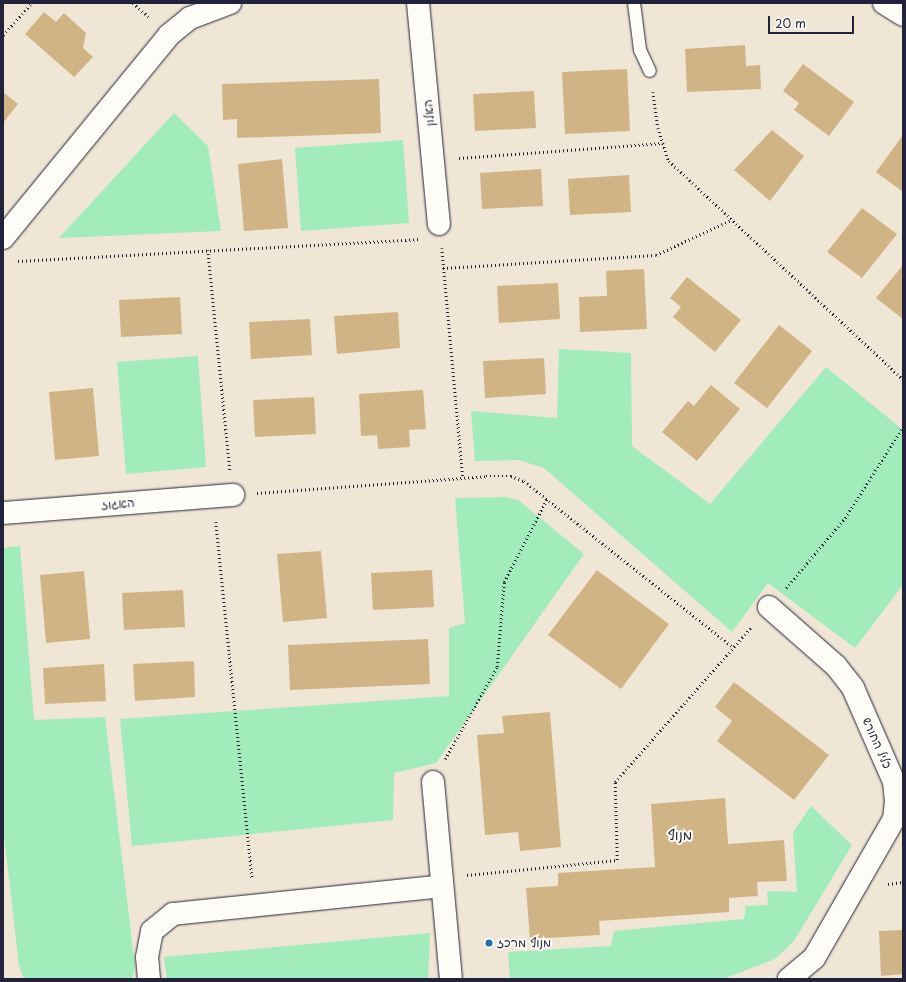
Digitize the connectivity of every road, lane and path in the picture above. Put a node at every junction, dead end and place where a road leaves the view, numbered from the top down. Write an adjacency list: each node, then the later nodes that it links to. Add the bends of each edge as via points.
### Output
1 (32, 3): 7 (path)
2 (418, 3): 10 (street, האלון)
3 (634, 3): 8 (lane, via 640,50)
4 (884, 3): 6 (street)
5 (219, 4): 13 (street, via 190,18 169,35)
6 (903, 15)
7 (3, 35)
8 (650, 71): 9 (path)
9 (662, 143): 10 (path); 11 (path, via 669,161)
10 (433, 160): 12 (street, האלון)
11 (731, 220): 16 (path, via 656,255); 17 (path)
12 (440, 231): 14 (path); 16 (path)
13 (3, 238)
14 (208, 250): 15 (path); 19 (path)
15 (11, 261)
16 (443, 268): 18 (path)
17 (903, 379)
18 (463, 477): 19 (path); 20 (path, via 510,476 524,480)
19 (223, 495): 21 (street, האגוז); 27 (path)
20 (547, 499): 23 (path); 24 (path, via 504,582 496,667)
21 (3, 513)
22 (769, 607): 30 (street, כליל החורש, via 836,666 853,688 894,782 896,801 894,819 814,958)
23 (733, 647)
24 (433, 782): 26 (street)
25 (615, 782): 26 (path, via 617,860)
26 (442, 881): 27 (street); 29 (street)
27 (255, 906): 28 (street, via 173,914 161,921 152,931 149,942)
28 (149, 979)
29 (451, 979)
30 (789, 979)

